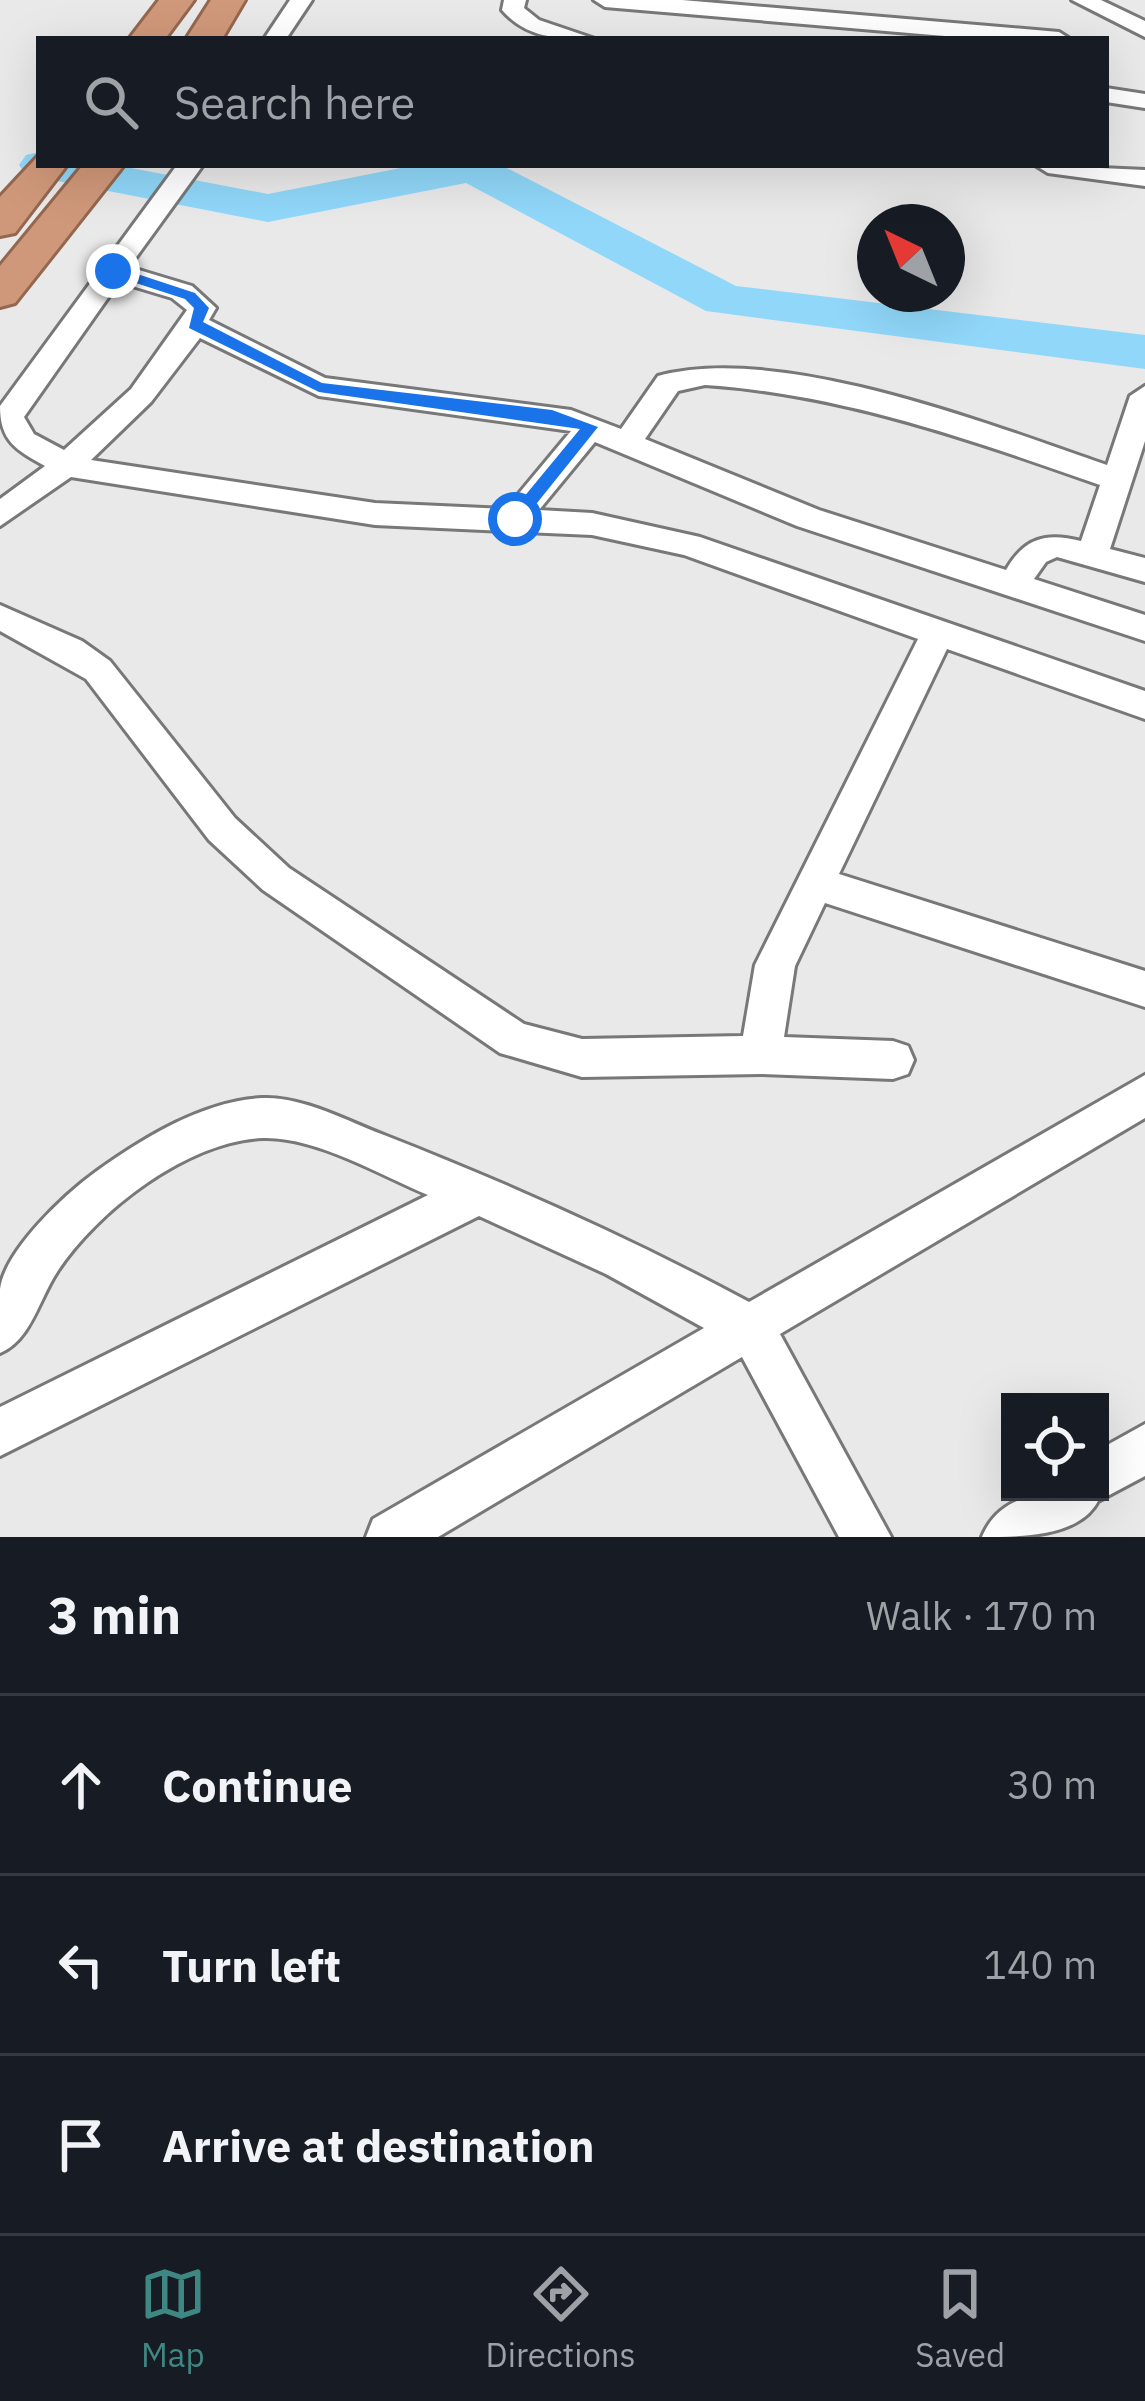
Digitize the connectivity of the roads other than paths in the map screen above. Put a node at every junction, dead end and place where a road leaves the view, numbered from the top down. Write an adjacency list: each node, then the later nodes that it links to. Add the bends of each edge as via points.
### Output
1 (177, 0): 8 (highway)
2 (228, 0): 9 (highway)
3 (301, 0): 10 (street)
4 (515, 0): 11 (street, via 513,10 531,25)
5 (605, 0): 12 (street)
6 (1083, 0): 7 (street)
7 (1145, 30)
8 (150, 36)
9 (206, 36)
10 (277, 36)
11 (573, 36)
12 (1024, 36)
13 (1109, 95): 14 (street)
14 (1145, 101)
15 (45, 168): 20 (highway)
16 (102, 168): 22 (highway)
17 (1070, 168): 19 (street)
18 (187, 171): 21 (street)
19 (1145, 178)
20 (0, 224)
21 (113, 271): 23 (street, via 190,296 202,308); 27 (street, via 9,417 22,441)
22 (3, 291)
23 (194, 324): 25 (street, via 319,387); 27 (street)
24 (1145, 396): 28 (street)
25 (590, 427): 26 (street); 30 (street)
26 (628, 442): 28 (street, via 668,382 717,373 925,417); 33 (street, via 808,518)
27 (68, 466): 29 (street); 30 (street, via 375,514)
28 (1115, 479): 31 (street)
29 (0, 515)
30 (515, 519): 36 (street, via 592,524 689,545)
31 (1092, 556): 32 (street); 33 (street, via 1042,548)
32 (1145, 570)
33 (1015, 585): 35 (street)
34 (0, 617): 40 (street, via 98,670 222,829 276,879 514,1040 582,1058)
35 (1145, 628)
36 (939, 631): 37 (street); 38 (street)
37 (1145, 705)
38 (812, 882): 39 (street); 40 (street, via 775,965)
39 (1145, 989)
40 (761, 1055): 41 (street)
41 (893, 1060)
42 (1145, 1095): 44 (street)
43 (478, 1193): 44 (street); 45 (street, via 309,1127 263,1118 208,1132 152,1157 93,1200 43,1253); 46 (street)
44 (751, 1328): 50 (street); 51 (street)
45 (0, 1330)
46 (0, 1432)
47 (1145, 1448): 48 (street)
48 (1109, 1471)
49 (1063, 1501): 52 (street)
50 (391, 1537)
51 (866, 1537)
52 (1007, 1537)

